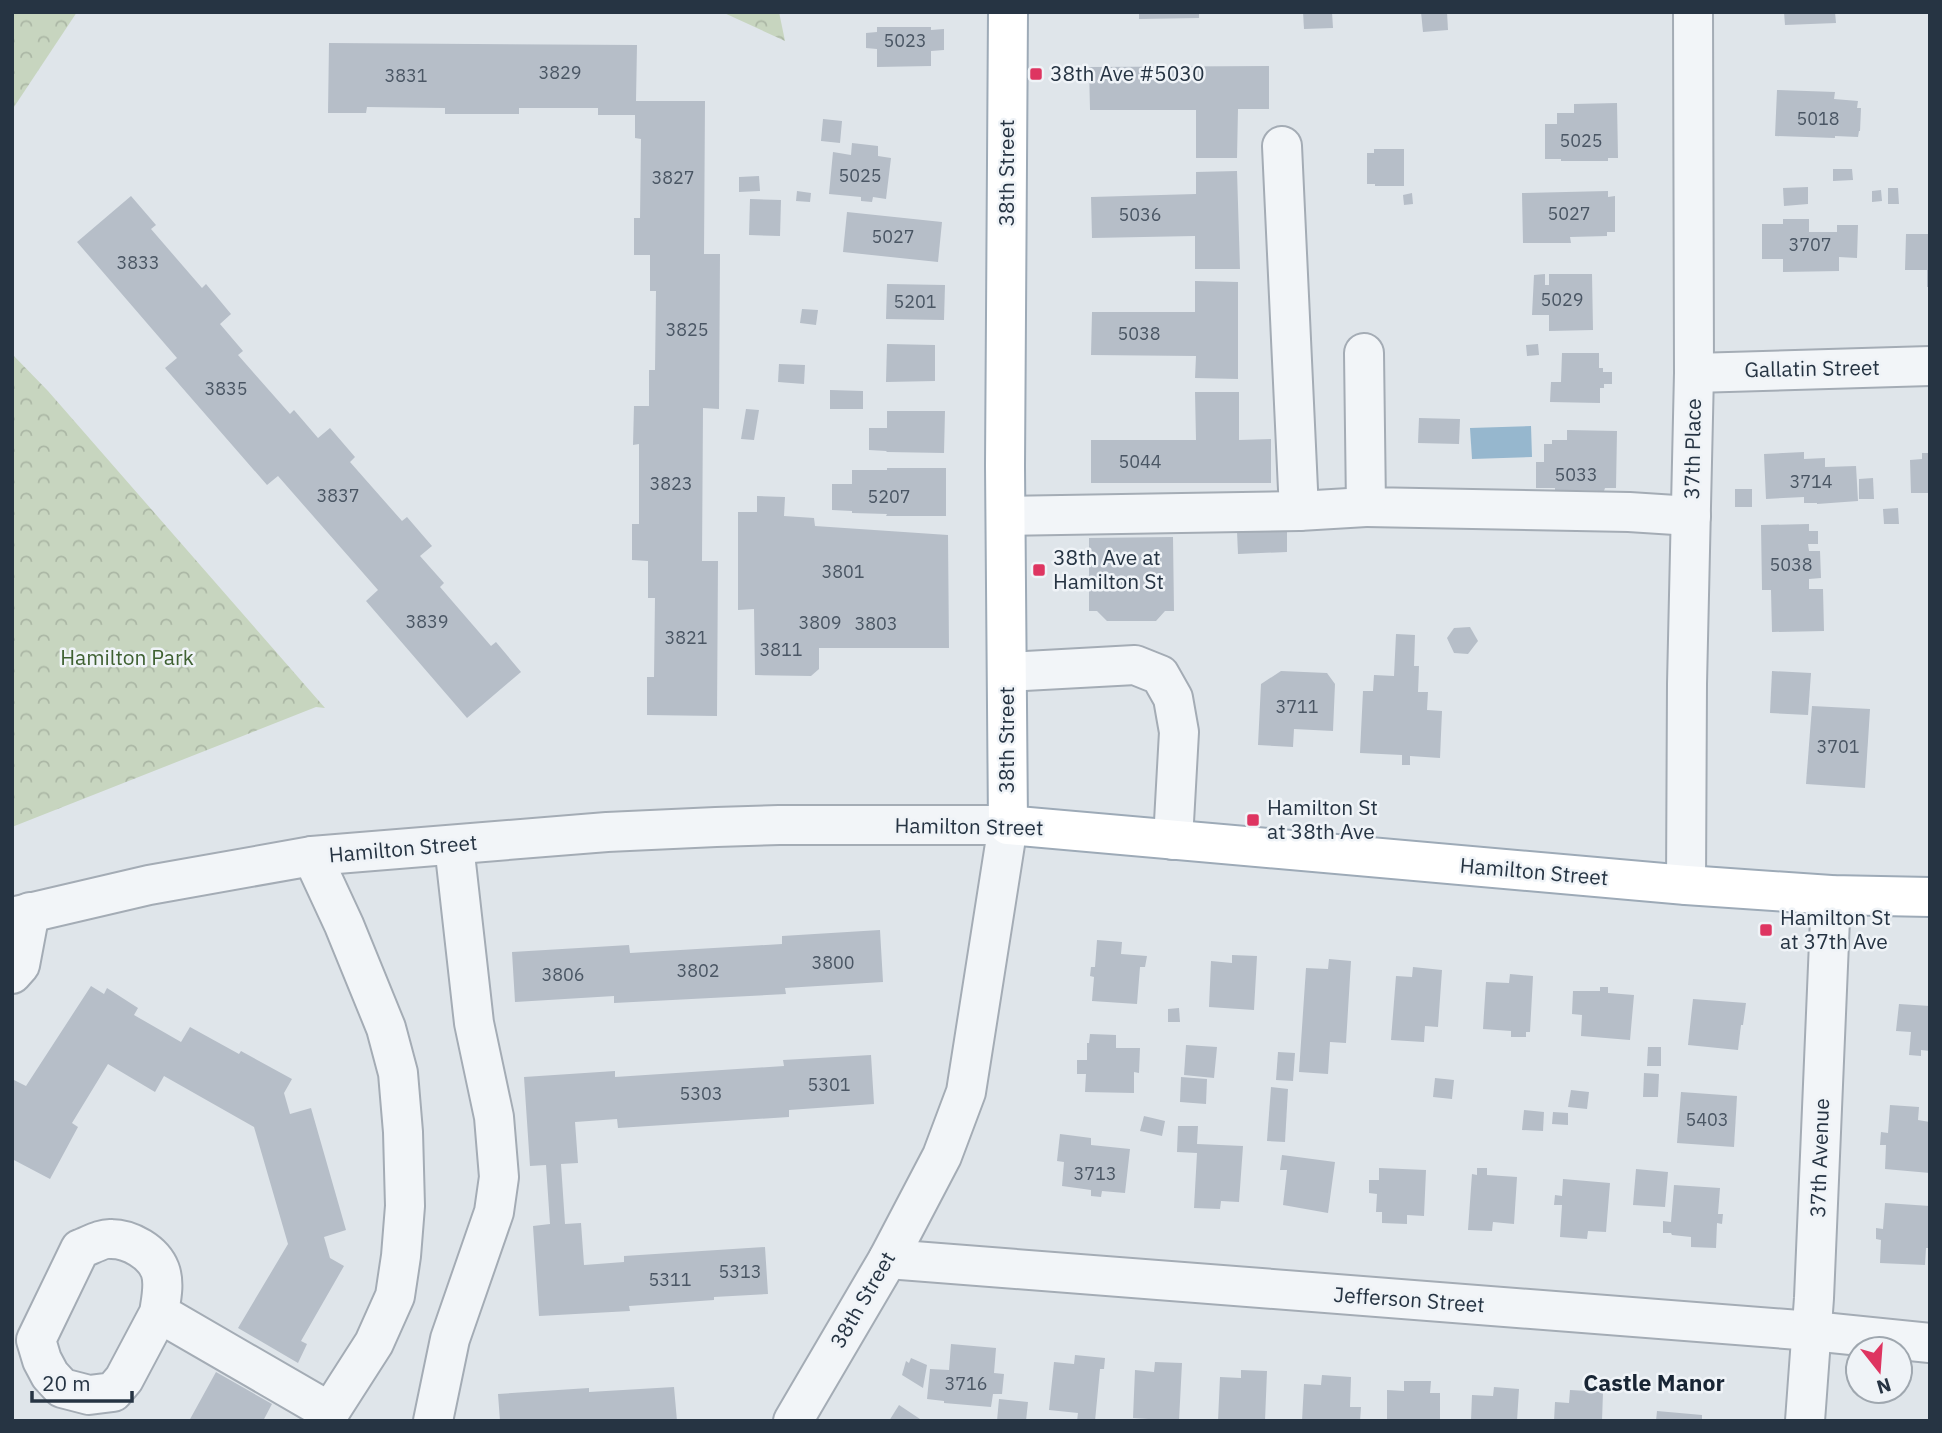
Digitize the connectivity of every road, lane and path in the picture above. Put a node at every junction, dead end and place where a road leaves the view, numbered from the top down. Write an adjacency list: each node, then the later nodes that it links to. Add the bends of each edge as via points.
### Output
1 (1008, 12): 9 (main road, 38th Street)
2 (1693, 12): 6 (street, 37th Place)
3 (1282, 146): 8 (street)
4 (1364, 353): 7 (street)
5 (1930, 366): 6 (street, Gallatin Street)
6 (1694, 373): 10 (street, 37th Place)
7 (1366, 507): 8 (street); 10 (street)
8 (1299, 511): 9 (street)
9 (1006, 516): 11 (main road, 38th Street)
10 (1691, 516): 16 (street, 37th Place)
11 (1007, 672): 12 (main road, 38th Street); 13 (street, via 1135,665 1160,676 1173,698 1179,732)
12 (1008, 825): 13 (main road, Hamilton Street); 14 (street, Hamilton Street, via 716,827); 21 (street, 38th Street, via 967,1092 942,1156)
13 (1172, 840): 16 (main road, Hamilton Street)
14 (454, 845): 15 (street, Hamilton Street); 26 (street, via 474,1023 494,1117 499,1177 494,1212 450,1339)
15 (312, 856): 19 (street, Hamilton Street); 25 (street, via 386,1028 398,1073 405,1206 395,1296 374,1343)
16 (1686, 885): 17 (main road, Hamilton Street)
17 (1831, 895): 18 (main road, Hamilton Street); 23 (street, 37th Avenue)
18 (1930, 897)
19 (21, 914): 20 (street, via 20,965)
20 (12, 974)
21 (888, 1259): 23 (street, Jefferson Street); 27 (street, 38th Street)
22 (159, 1314): 25 (street)
23 (1812, 1332): 24 (street, Jefferson Street); 28 (street, 37th Avenue)
24 (1930, 1343)
25 (327, 1417)
26 (433, 1421)
27 (793, 1421)
28 (1805, 1421)

